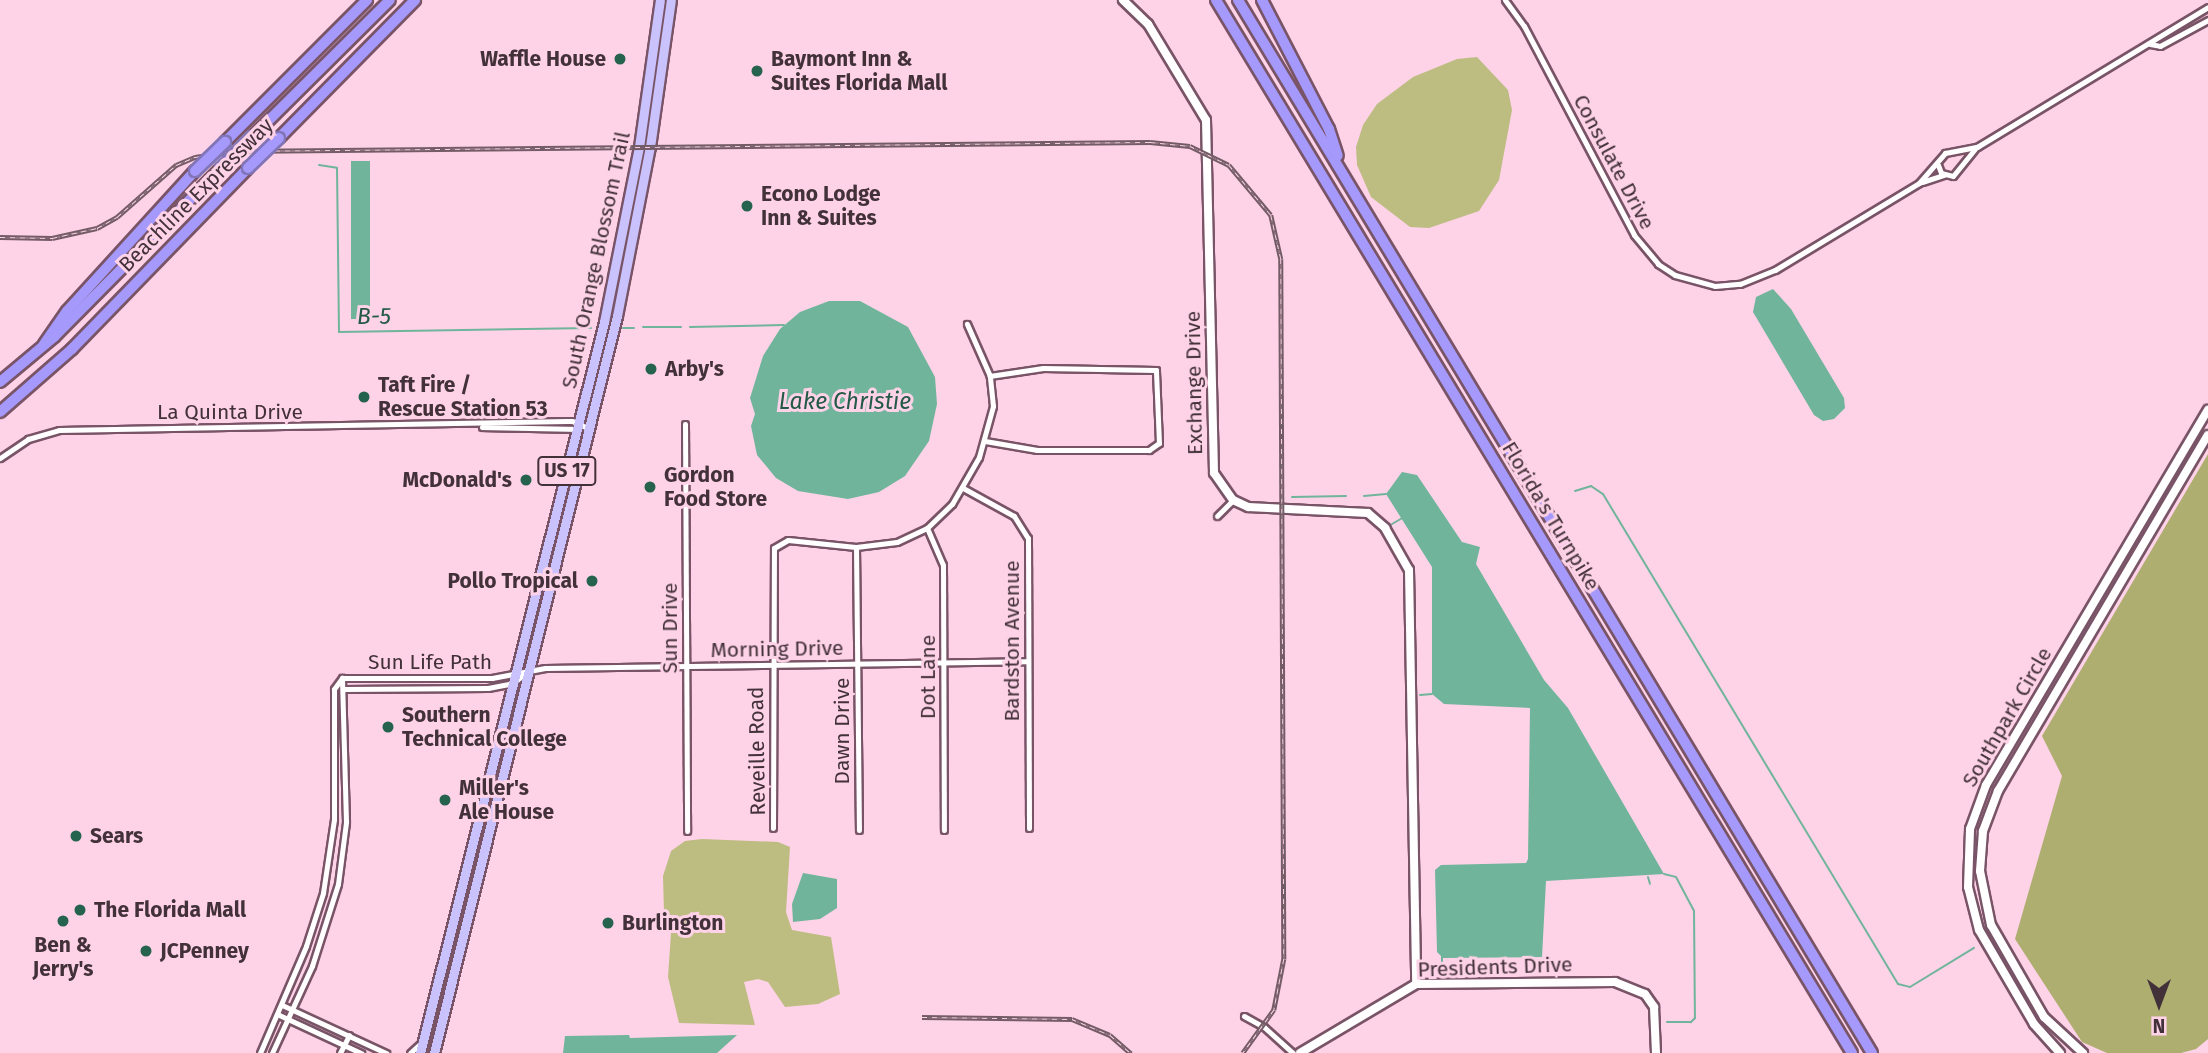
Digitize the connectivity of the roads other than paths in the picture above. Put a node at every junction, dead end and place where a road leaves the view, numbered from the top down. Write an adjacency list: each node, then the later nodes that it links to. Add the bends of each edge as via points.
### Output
1 (660, 0): 21 (main road, South Orange Blossom Trail / US 17)
2 (671, 0): 22 (main road, South Orange Blossom Trail / US 17)
3 (1123, 0): 39 (street, Exchange Drive, via 1148,24 1206,120 1210,153 1211,458 1214,473)
4 (1216, 0): 80 (highway, Florida's Turnpike)
5 (1238, 0): 18 (highway, Florida's Turnpike)
6 (1262, 0): 18 (highway, via 1329,129)
7 (1505, 0): 20 (street, Consulate Drive, via 1528,34 1634,235 1658,264 1675,275 1715,286 1756,279)
8 (365, 2): 24 (highway, bridge, via 195,171 66,311)
9 (412, 2): 28 (highway, Beachline Expressway, bridge, via 72,349)
10 (387, 3): 24 (highway, Beachline Expressway, bridge)
11 (2208, 7): 13 (street, via 2155,35)
12 (2208, 20): 13 (street, via 2160,46)
13 (2150, 44): 14 (street)
14 (1977, 147): 15 (street); 16 (street)
15 (1956, 154): 16 (street); 17 (street, via 1945,153)
16 (1961, 164): 19 (street, via 1956,174)
17 (1938, 165): 19 (street); 20 (street, Consulate Drive)
18 (1343, 173): 81 (highway, Florida's Turnpike)
19 (1944, 175): 20 (street, Consulate Drive)
20 (1919, 183)
21 (629, 197): 22 (main road); 32 (main road, South Orange Blossom Trail / US 17)
22 (636, 224): 34 (main road, South Orange Blossom Trail / US 17)
23 (967, 324): 25 (street)
24 (44, 344): 26 (highway, Beachline Expressway)
25 (990, 376): 36 (street, via 993,406); 36 (street, via 1043,368 1156,370 1158,443 1154,447 1037,450)
26 (0, 382)
27 (2208, 410): 82 (street, Southpark Circle, via 1986,785 1970,829 1968,887 1979,930 2034,1024)
28 (0, 412)
29 (535, 421): 31 (street, La Quinta Drive); 32 (street, La Quinta Drive); 33 (street)
30 (685, 424): 47 (street, Sun Drive)
31 (468, 426): 33 (street, La Quinta Drive); 37 (street, La Quinta Drive, via 59,430 28,439)
32 (578, 426): 33 (street, La Quinta Drive); 34 (street, La Quinta Drive); 51 (main road, South Orange Blossom Trail / US 17)
33 (535, 429)
34 (590, 429): 48 (main road, South Orange Blossom Trail / US 17)
35 (2208, 435): 83 (street, Southpark Circle, via 1998,791 1983,831 1981,885 1991,925 2044,1017)
36 (985, 441): 38 (street)
37 (0, 458)
38 (963, 488): 41 (street); 44 (street, Bardston Avenue, via 1014,516 1024,527)
39 (1233, 500): 40 (street); 60 (street, via 1265,511 1368,513 1385,528 1409,570)
40 (1217, 516)
41 (927, 528): 42 (street, via 897,542); 43 (street, Dot Lane, via 943,565)
42 (856, 548): 45 (street, Dawn Drive); 46 (street, Reveille Road, via 788,540 774,548)
43 (943, 662): 44 (street, Morning Drive); 45 (street, Morning Drive); 58 (street, Dot Lane)
44 (1028, 662): 56 (street, Bardston Avenue)
45 (858, 664): 46 (street, Morning Drive); 57 (street, Dawn Drive)
46 (772, 665): 47 (street, Morning Drive); 55 (street, Reveille Road)
47 (686, 666): 48 (street, Morning Drive); 59 (street, Sun Drive)
48 (528, 670): 51 (street, Sun Life Path); 76 (main road, South Orange Blossom Trail / US 17)
49 (342, 678): 50 (street, Sun Life Path); 53 (street); 54 (street)
50 (426, 679): 51 (street, Sun Life Path); 52 (street)
51 (514, 679): 52 (street, Sun Life Path); 67 (main road, South Orange Blossom Trail / US 17)
52 (425, 688): 54 (street, Sun Life Path)
53 (334, 689): 54 (street, Sun Life Path); 61 (street, via 334,819 328,872 316,920)
54 (344, 689): 62 (street, via 346,822 341,871 330,918)
55 (773, 828)
56 (1029, 828)
57 (859, 830)
58 (944, 830)
59 (687, 831)
60 (1416, 984): 78 (street, Presidents Drive); 79 (street, Presidents Drive, via 1615,982 1632,986 1654,1007)
61 (282, 1005): 62 (street); 63 (street)
62 (292, 1010): 65 (street); 66 (street)
63 (277, 1014): 65 (street); 69 (street)
64 (1244, 1016): 77 (street)
65 (288, 1018): 68 (street); 70 (street)
66 (349, 1035): 68 (street); 73 (street)
67 (423, 1040): 74 (street); 75 (main road, South Orange Blossom Trail / US 17)
68 (343, 1045): 71 (street); 72 (street)
69 (260, 1053)
70 (272, 1053)
71 (340, 1053)
72 (361, 1053)
73 (386, 1053)
74 (410, 1053)
75 (420, 1053)
76 (434, 1053)
77 (1293, 1053)
78 (1300, 1053)
79 (1656, 1053)
80 (1852, 1053)
81 (1872, 1053)
82 (2060, 1053)
83 (2083, 1053)

